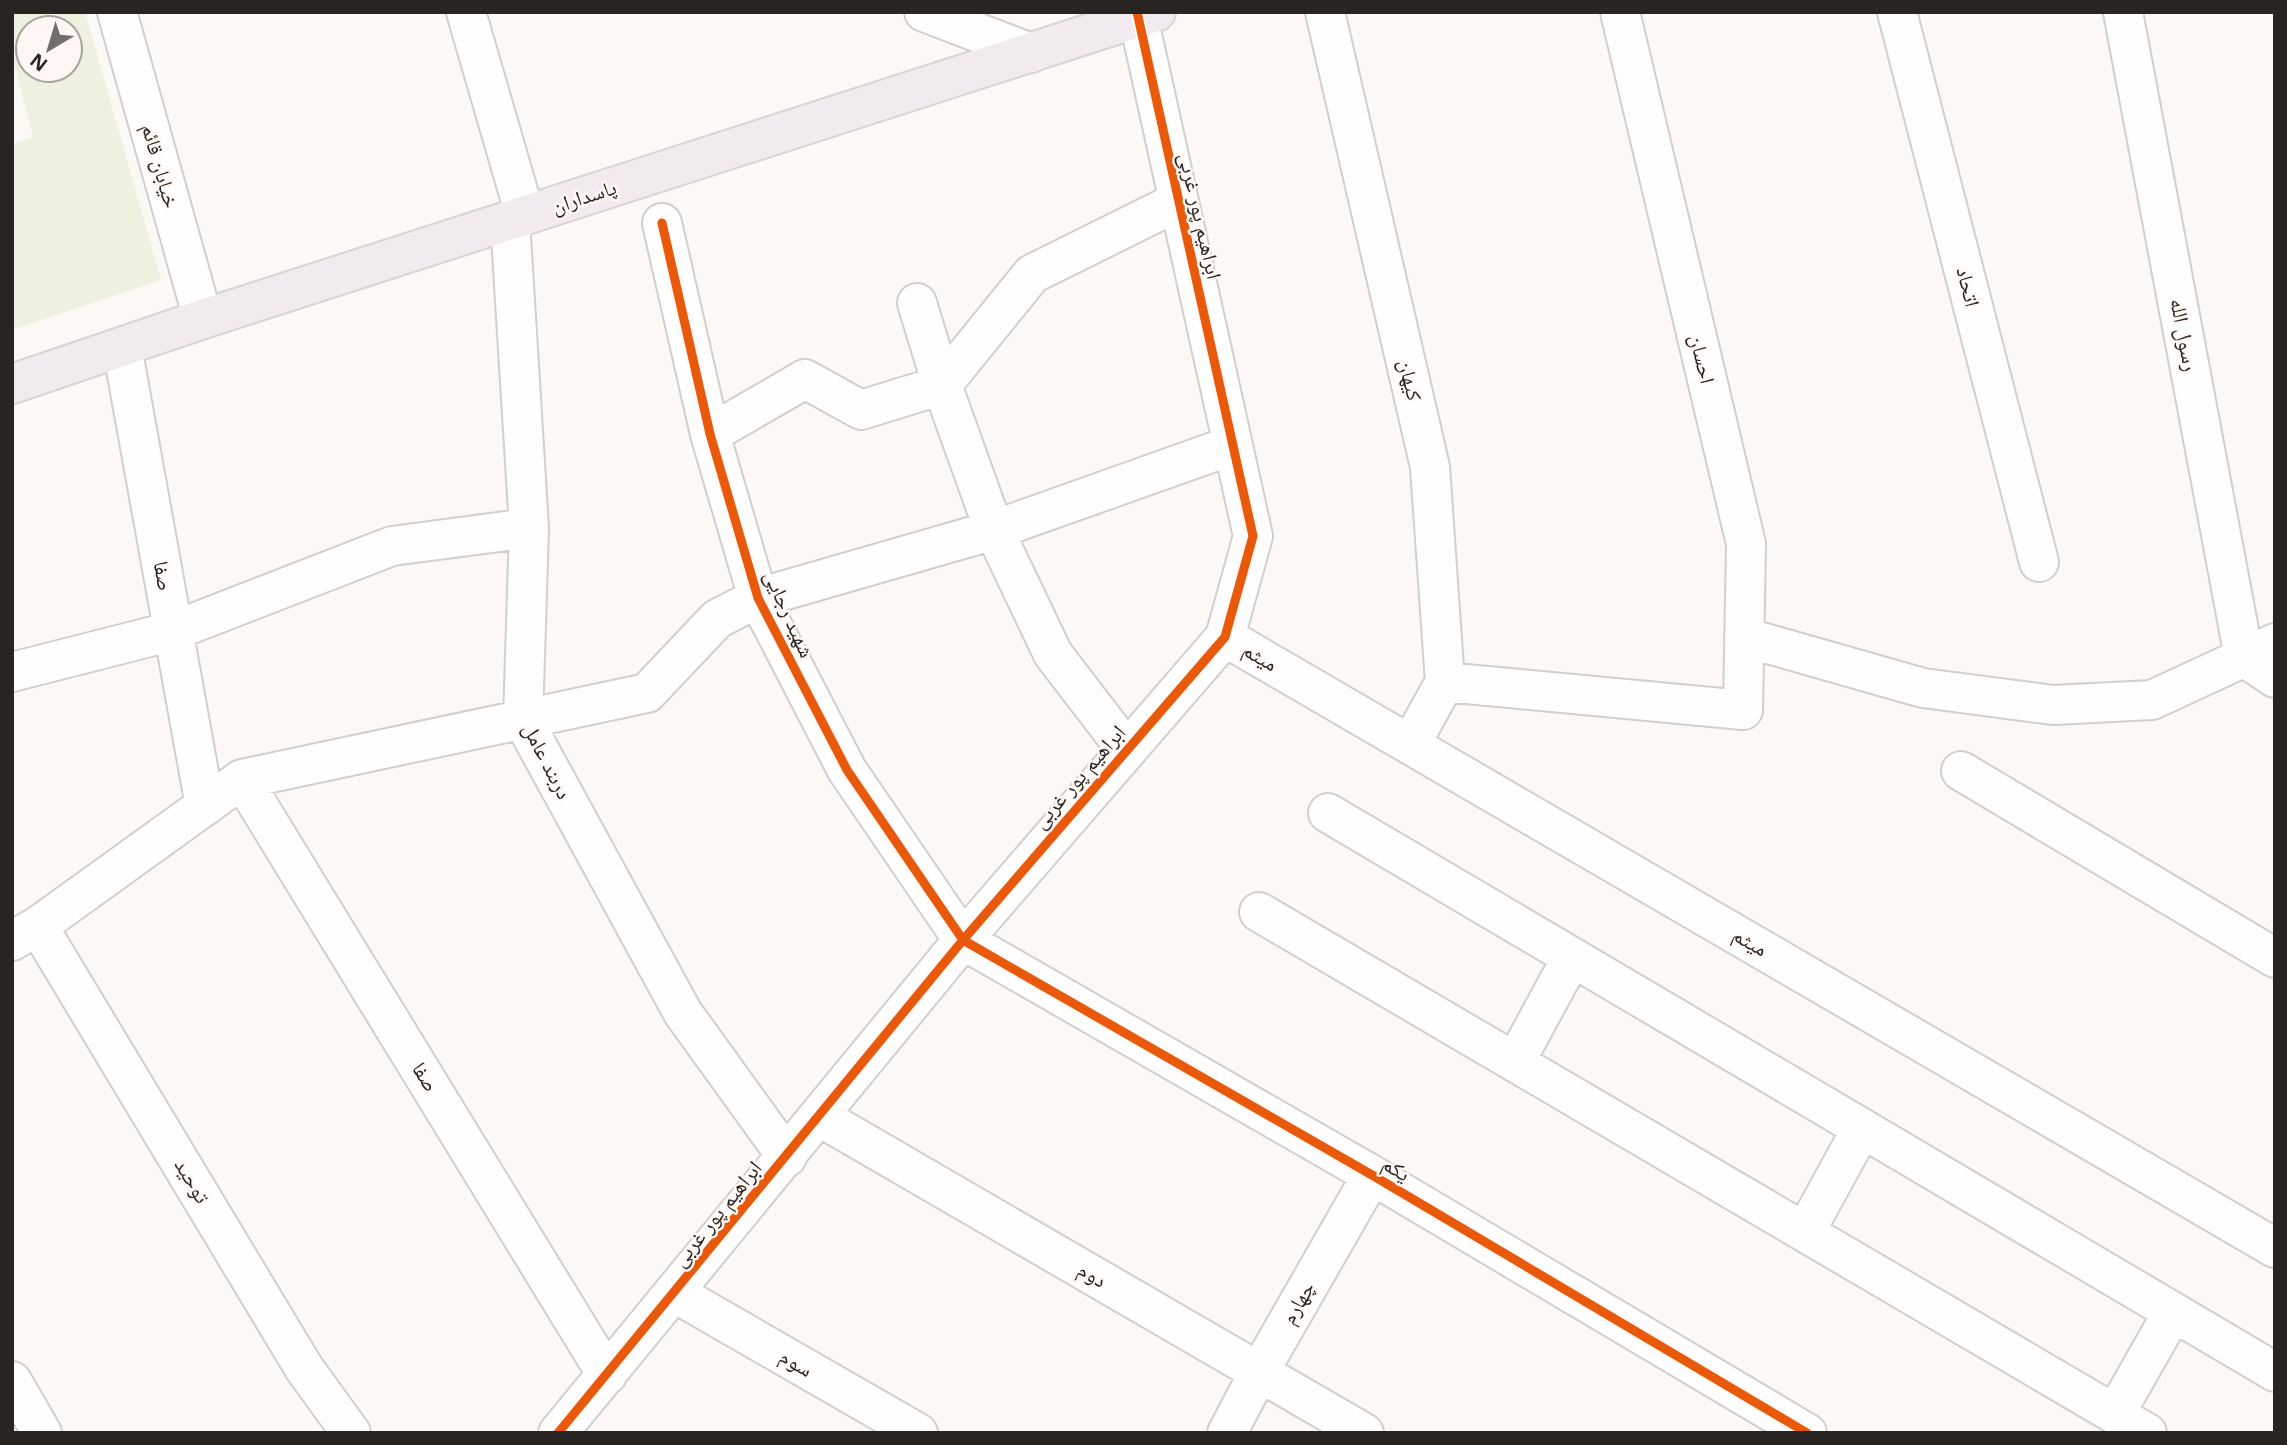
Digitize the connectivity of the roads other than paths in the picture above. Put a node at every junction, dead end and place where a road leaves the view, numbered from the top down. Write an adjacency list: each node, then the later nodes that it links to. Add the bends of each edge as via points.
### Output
1 (117, 12): 14 (street, خیابان قائم)
2 (466, 12): 11 (street, دربند عامل)
3 (923, 12): 9 (street)
4 (1325, 12): 29 (street, کیهان, via 1430,467)
5 (1620, 12): 26 (street, احسان, via 1746,544)
6 (1897, 12): 22 (street, اتحاد)
7 (2123, 12): 27 (street, رسول الله)
8 (1144, 14): 9 (main road, پاسداران); 10 (street, ابراهیم پور غربی)
9 (1031, 53): 11 (main road, پاسداران)
10 (1179, 201): 17 (street, via 1032,274); 19 (street, ابراهیم پور غربی)
11 (518, 218): 14 (main road, پاسداران); 20 (street, دربند عامل)
12 (662, 223): 18 (street, شهید رجایی)
13 (917, 303): 17 (street)
14 (203, 319): 15 (main road, پاسداران)
15 (122, 347): 16 (main road, پاسداران); 24 (street, صفا)
16 (12, 384)
17 (942, 385): 18 (street, via 861,410 805,379); 21 (street)
18 (710, 434): 23 (street, شهید رجایی)
19 (1233, 445): 21 (street); 25 (street, ابراهیم پور غربی, via 1254,536)
20 (529, 528): 24 (street, via 392,546); 30 (street, دربند عامل)
21 (994, 530): 23 (street); 32 (street, via 1053,654)
22 (2039, 562)
23 (758, 598): 30 (street, via 717,619 648,692); 39 (street, شهید رجایی, via 847,771)
24 (173, 631): 28 (street); 35 (street, صفا)
25 (1225, 637): 31 (street, میثم); 32 (street, ابراهیم پور غربی)
26 (1744, 637): 27 (street, via 1923,688 2053,705 2152,700); 29 (street, احسان, via 1743,710)
27 (2265, 659)
28 (12, 672)
29 (1446, 682): 31 (street)
30 (523, 720): 34 (street); 45 (street, دربند عامل, via 683,1013)
31 (1410, 745): 48 (street, میثم)
32 (1126, 749): 39 (street, ابراهیم پور غربی)
33 (1961, 771): 41 (street)
34 (242, 779): 35 (street); 53 (street, صفا)
35 (205, 806): 38 (street)
36 (1328, 813): 40 (street)
37 (1259, 912): 42 (street)
38 (25, 933): 57 (street, توحید)
39 (963, 940): 43 (street, ابراهیم پور غربی); 46 (street, یکم)
40 (1572, 957): 42 (street); 44 (street)
41 (2275, 958)
42 (1515, 1062): 47 (street)
43 (820, 1117): 45 (street, ابراهیم پور غربی); 51 (street, دوم)
44 (1862, 1128): 47 (street); 50 (street)
45 (787, 1157): 49 (street, ابراهیم پور غربی)
46 (1372, 1175): 51 (street, چهارم); 62 (street, یکم)
47 (1805, 1232): 55 (street)
48 (2275, 1248)
49 (675, 1293): 53 (street, ابراهیم پور غربی); 59 (street, سوم)
50 (2174, 1312): 52 (street); 55 (street)
51 (1259, 1372): 60 (street, چهارم); 61 (street, دوم)
52 (2275, 1372)
53 (607, 1375): 58 (street, ابراهیم پور غربی)
54 (12, 1381): 56 (street)
55 (2115, 1414): 63 (street)
56 (42, 1433)
57 (351, 1433)
58 (558, 1433)
59 (918, 1433)
60 (1227, 1433)
61 (1364, 1433)
62 (1807, 1433)
63 (2147, 1433)

